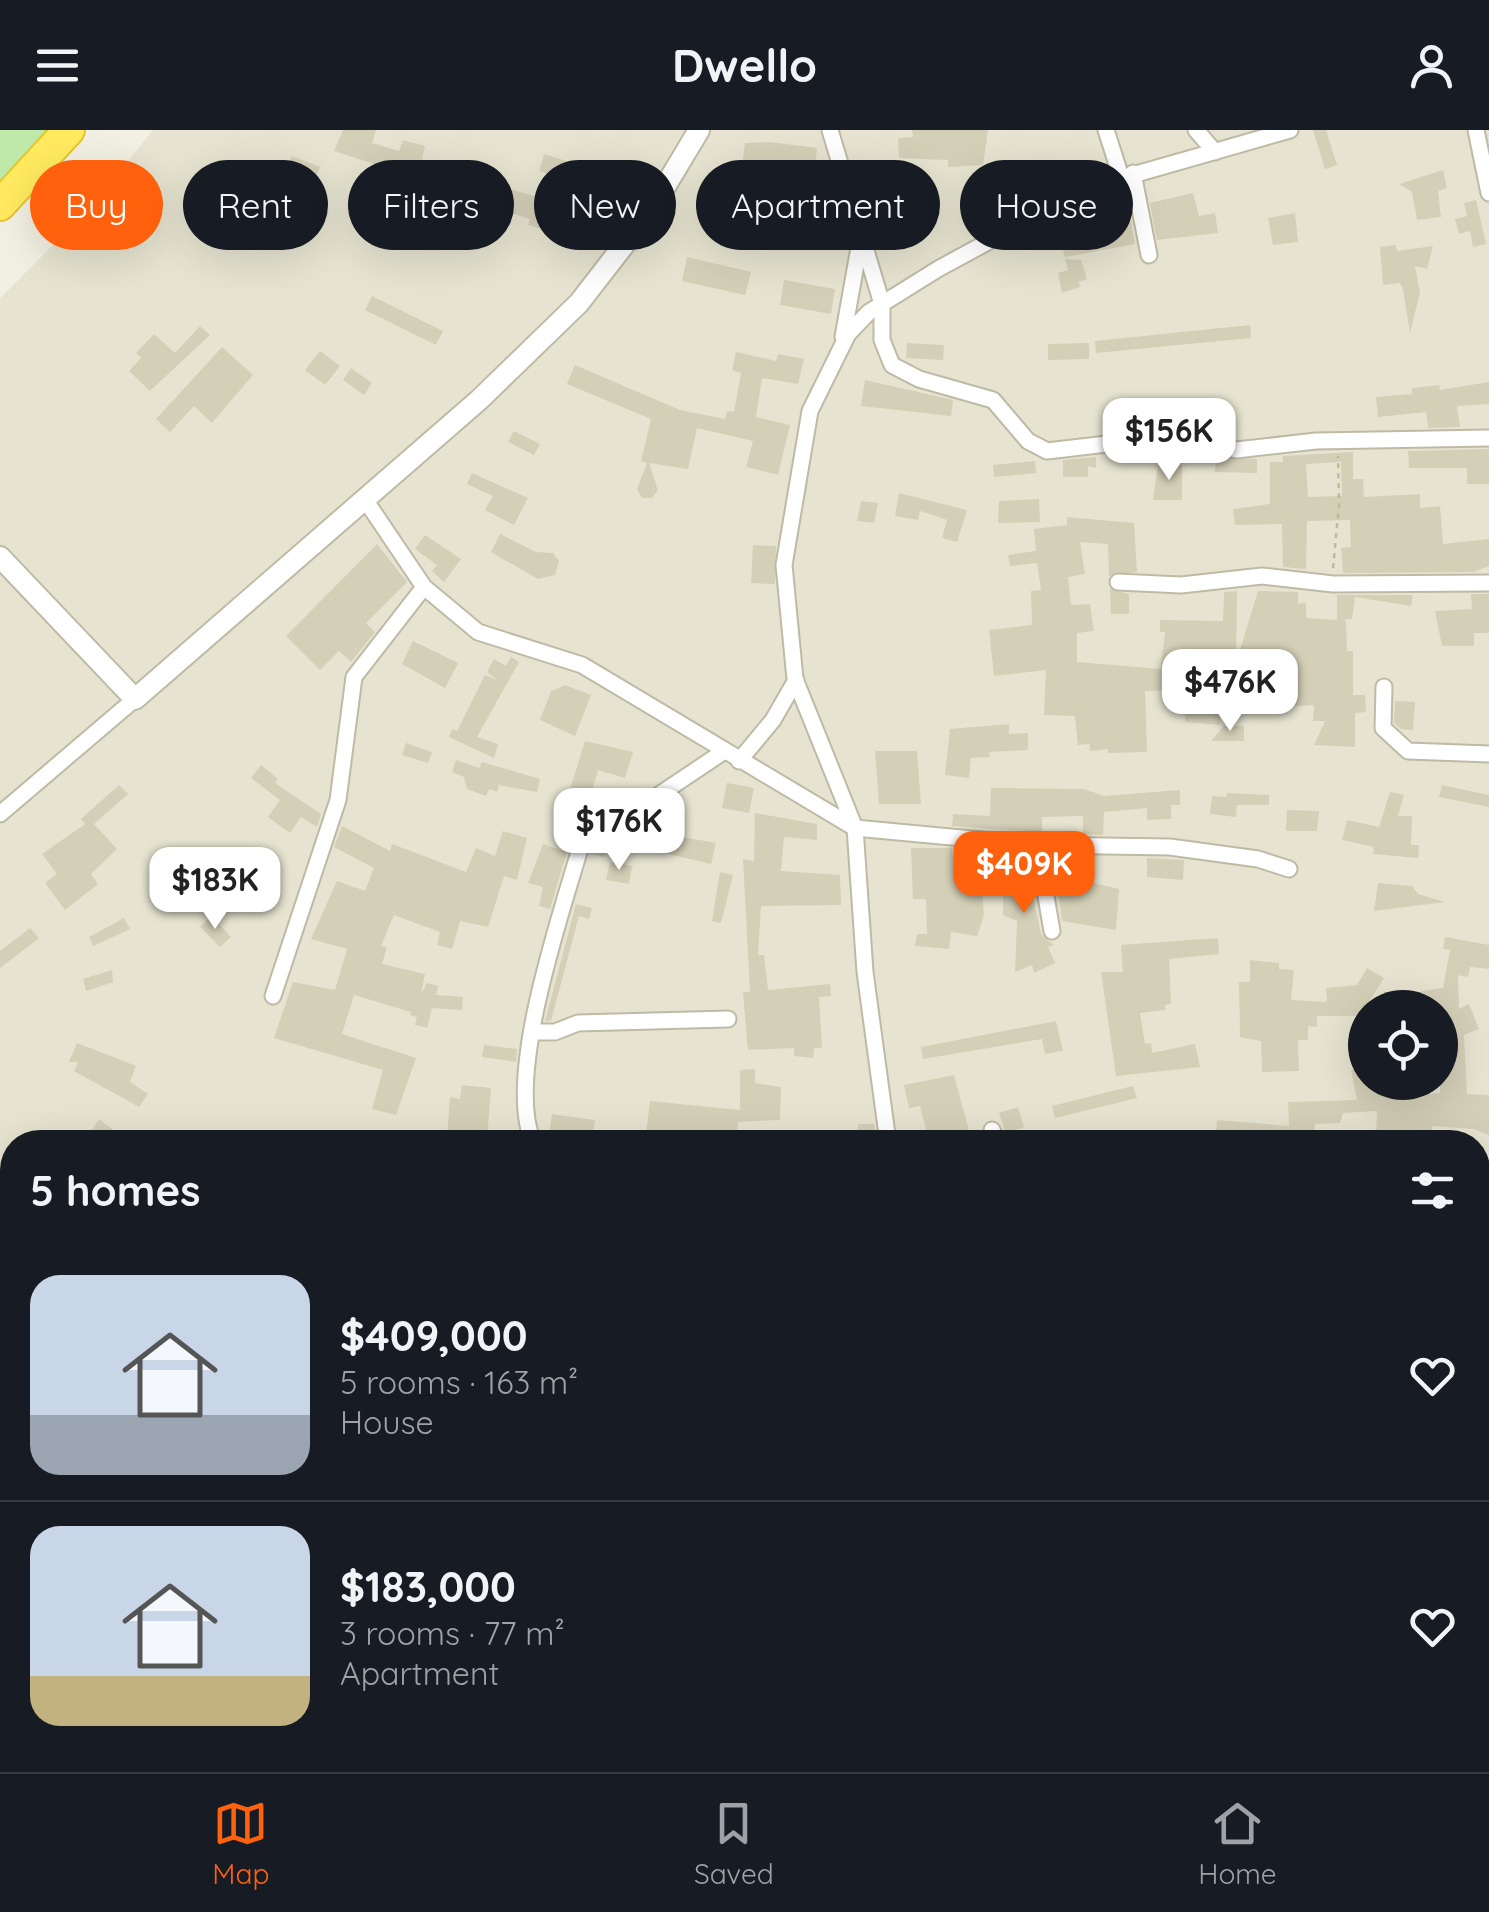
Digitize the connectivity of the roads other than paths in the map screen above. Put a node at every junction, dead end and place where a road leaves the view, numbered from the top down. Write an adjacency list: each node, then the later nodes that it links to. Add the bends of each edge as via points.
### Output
1 (69, 130): 14 (highway)
2 (699, 130): 22 (street, via 651,210 579,304)
3 (830, 130): 9 (street)
4 (1106, 130): 10 (street)
5 (1290, 130): 8 (street)
6 (1476, 130): 12 (street)
7 (1203, 133): 8 (street)
8 (1215, 152): 11 (street)
9 (839, 160)
10 (1120, 160)
11 (1133, 173)
12 (1489, 193)
13 (1133, 197): 18 (street)
14 (0, 206)
15 (858, 250): 20 (street)
16 (865, 250): 19 (street)
17 (973, 250): 19 (street)
18 (1149, 255)
19 (882, 304): 20 (street); 21 (street, via 882,340 892,365 992,400 1036,447 1047,450 1175,436 1220,450)
20 (841, 346): 27 (street, via 810,411 784,565)
21 (1489, 438)
22 (364, 498): 26 (street); 29 (street)
23 (0, 557): 29 (street)
24 (1118, 582): 25 (street, via 1181,585 1262,576 1333,584)
25 (1489, 582)
26 (424, 587): 30 (street, via 478,632 582,665); 38 (street, via 354,677 338,800)
27 (796, 680): 32 (street); 34 (street)
28 (1384, 687): 31 (street, via 1383,728 1408,751)
29 (134, 699): 33 (street)
30 (724, 752): 32 (street); 40 (street, via 584,835)
31 (1489, 754)
32 (739, 761): 34 (street)
33 (0, 814)
34 (855, 828): 35 (street); 42 (street)
35 (1037, 845): 36 (street, via 1170,848); 37 (street)
36 (1289, 869)
37 (1052, 931)
38 (273, 996)
39 (728, 1019): 40 (street, via 578,1023)
40 (532, 1032): 41 (street)
41 (532, 1130)
42 (886, 1130)

